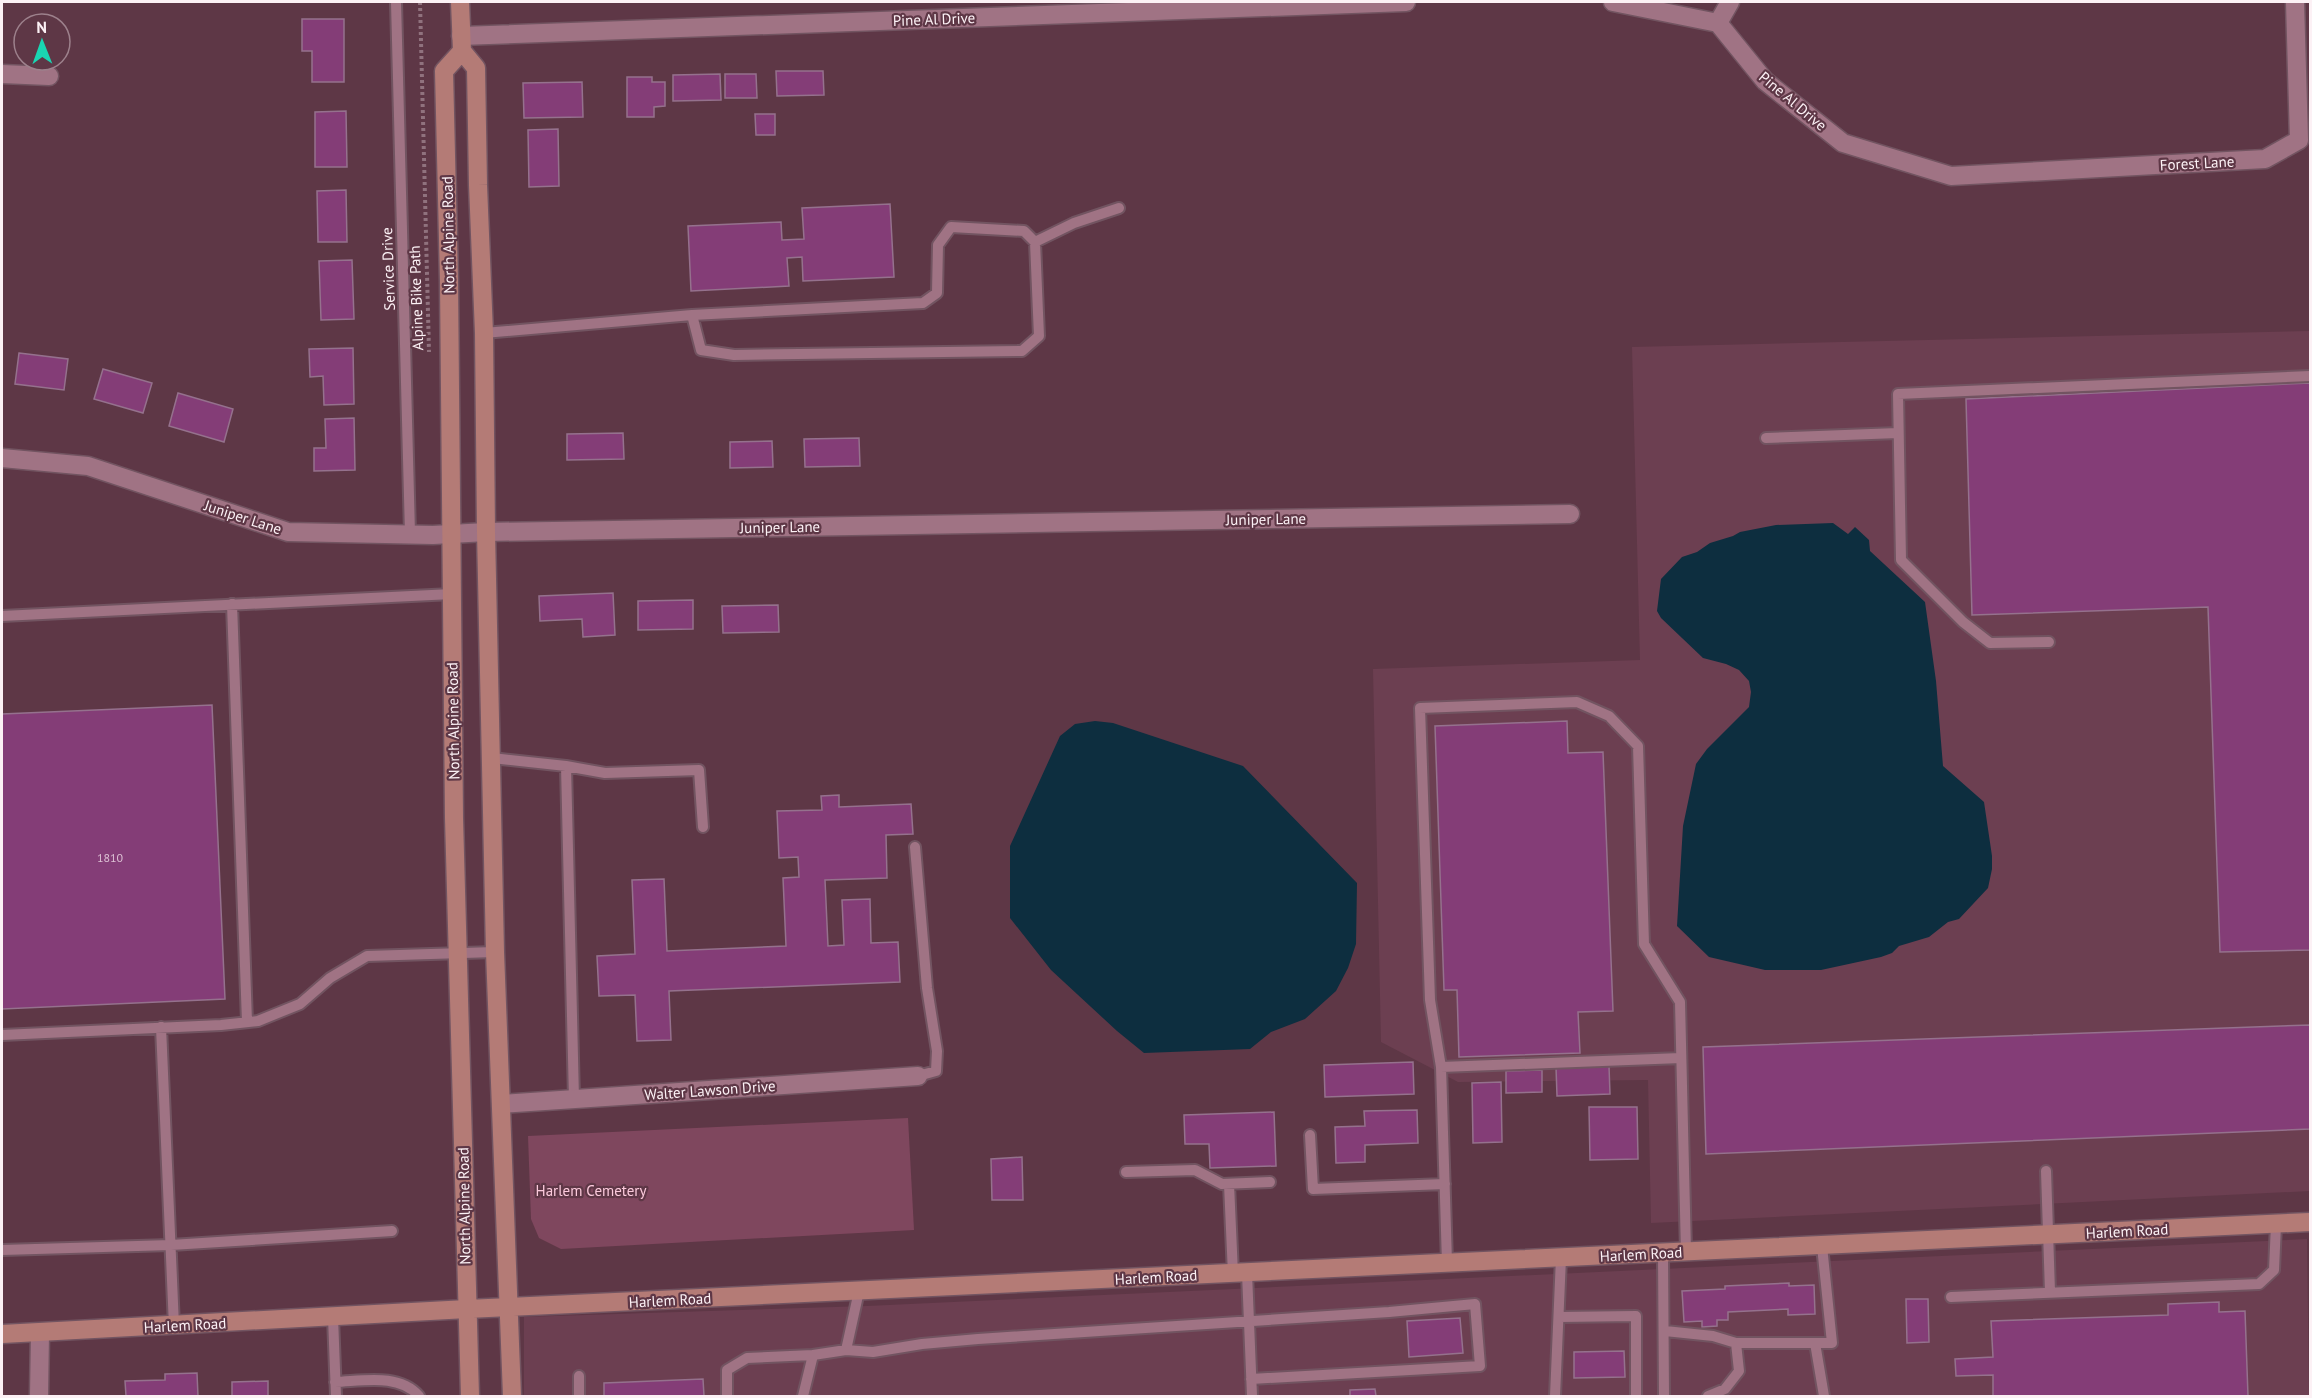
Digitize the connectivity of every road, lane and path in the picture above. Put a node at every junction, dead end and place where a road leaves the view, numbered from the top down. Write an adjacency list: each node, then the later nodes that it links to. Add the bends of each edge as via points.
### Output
1 (396, 2): 24 (lane, Service Drive)
2 (420, 2): 17 (path, Alpine Bike Path)
3 (460, 2): 9 (main road, North Alpine Road)
4 (1406, 2): 9 (street, Pine Al Drive)
5 (1614, 2): 8 (street)
6 (1730, 2): 8 (street)
7 (2295, 2): 12 (street, Forest Lane, via 2299,140 2265,159)
8 (1718, 24): 12 (street, Pine Al Drive, via 1765,81 1843,143)
9 (462, 44): 16 (main road, North Alpine Road, via 476,68); 25 (main road, North Alpine Road, via 444,71)
10 (2, 74): 11 (street)
11 (49, 76)
12 (1952, 176)
13 (1119, 208): 14 (lane, via 1074,222)
14 (1035, 242): 15 (lane, via 1024,231 951,227 938,245 937,293 923,303); 15 (lane, via 1039,336 1022,351 734,355 700,350)
15 (692, 315): 16 (lane)
16 (484, 333): 23 (main road, North Alpine Road)
17 (430, 358)
18 (2310, 376): 19 (lane, via 1898,394)
19 (1898, 433): 20 (lane); 29 (lane, via 1901,560 1963,622 1990,643)
20 (1766, 438)
21 (2, 458): 24 (street, Juniper Lane, via 88,466 288,532)
22 (1570, 514): 23 (street, Juniper Lane)
23 (486, 532): 25 (street, Juniper Lane); 30 (main road, North Alpine Road)
24 (410, 534): 25 (street, Juniper Lane)
25 (452, 534): 26 (main road, North Alpine Road)
26 (452, 594): 27 (lane); 35 (main road, North Alpine Road)
27 (232, 604): 28 (lane); 36 (lane)
28 (2, 616)
29 (2049, 642)
30 (492, 758): 31 (lane); 34 (main road, North Alpine Road)
31 (566, 766): 32 (lane, via 605,773 699,770); 42 (lane)
32 (703, 827)
33 (915, 847): 41 (lane, via 927,987 938,1051 936,1071)
34 (495, 952): 35 (lane); 43 (main road, North Alpine Road)
35 (458, 954): 36 (lane, via 367,956 330,978 300,1004); 66 (main road, North Alpine Road)
36 (247, 1022): 37 (lane)
37 (160, 1027): 38 (lane); 54 (lane)
38 (2, 1035)
39 (1681, 1058): 40 (lane); 40 (lane, via 1680,1002 1644,944 1638,746 1609,716 1577,702 1420,708 1430,1000); 57 (lane)
40 (1441, 1067): 49 (lane)
41 (918, 1076): 42 (street, Walter Lawson Drive)
42 (574, 1099): 43 (street, Walter Lawson Drive)
43 (501, 1104): 65 (main road, North Alpine Road)
44 (1310, 1135): 49 (lane, via 1313,1189)
45 (2046, 1171): 53 (lane)
46 (1126, 1172): 48 (lane, via 1195,1170)
47 (1270, 1182): 48 (lane)
48 (1229, 1184): 61 (lane)
49 (1445, 1184): 60 (lane)
50 (2310, 1222): 51 (main road, Harlem Road)
51 (2276, 1224): 53 (main road, Harlem Road); 63 (lane, via 2274,1270 2259,1284)
52 (393, 1231): 54 (lane)
53 (2048, 1235): 55 (main road, Harlem Road); 63 (lane)
54 (171, 1245): 56 (lane); 70 (lane)
55 (1822, 1246): 57 (main road, Harlem Road); 75 (lane, via 1832,1343)
56 (2, 1250)
57 (1686, 1252): 58 (main road, Harlem Road)
58 (1663, 1253): 59 (main road, Harlem Road); 71 (lane)
59 (1561, 1258): 60 (main road, Harlem Road); 68 (lane)
60 (1447, 1263): 61 (main road, Harlem Road)
61 (1240, 1273): 62 (main road, Harlem Road); 69 (lane)
62 (859, 1292): 65 (main road, Harlem Road); 76 (lane)
63 (2050, 1292): 64 (lane)
64 (1951, 1297)
65 (510, 1308): 66 (main road, Harlem Road); 85 (main road, North Alpine Road)
66 (467, 1309): 67 (main road, Harlem Road); 84 (main road, North Alpine Road)
67 (333, 1317): 70 (main road, Harlem Road); 80 (lane)
68 (1559, 1317): 90 (lane); 91 (lane, via 1636,1316)
69 (1249, 1322): 76 (lane, via 978,1339 873,1352); 79 (lane); 79 (lane, via 1474,1304 1480,1366)
70 (174, 1326): 72 (main road, Harlem Road)
71 (1665, 1331): 74 (lane, via 1713,1336); 92 (lane)
72 (40, 1333): 73 (main road, Harlem Road); 81 (street)
73 (2, 1334)
74 (1736, 1343): 75 (lane); 93 (lane, via 1739,1371 1725,1389)
75 (1815, 1343): 94 (lane)
76 (846, 1350): 77 (lane)
77 (813, 1355): 87 (lane, via 747,1358 727,1370); 88 (lane)
78 (579, 1376): 86 (lane)
79 (1251, 1379): 89 (lane)
80 (335, 1382): 82 (lane); 83 (lane, via 395,1381)
81 (39, 1396)
82 (336, 1396)
83 (419, 1396)
84 (470, 1396)
85 (512, 1396)
86 (579, 1396)
87 (727, 1396)
88 (803, 1396)
89 (1252, 1396)
90 (1555, 1396)
91 (1636, 1396)
92 (1664, 1396)
93 (1708, 1396)
94 (1824, 1396)

